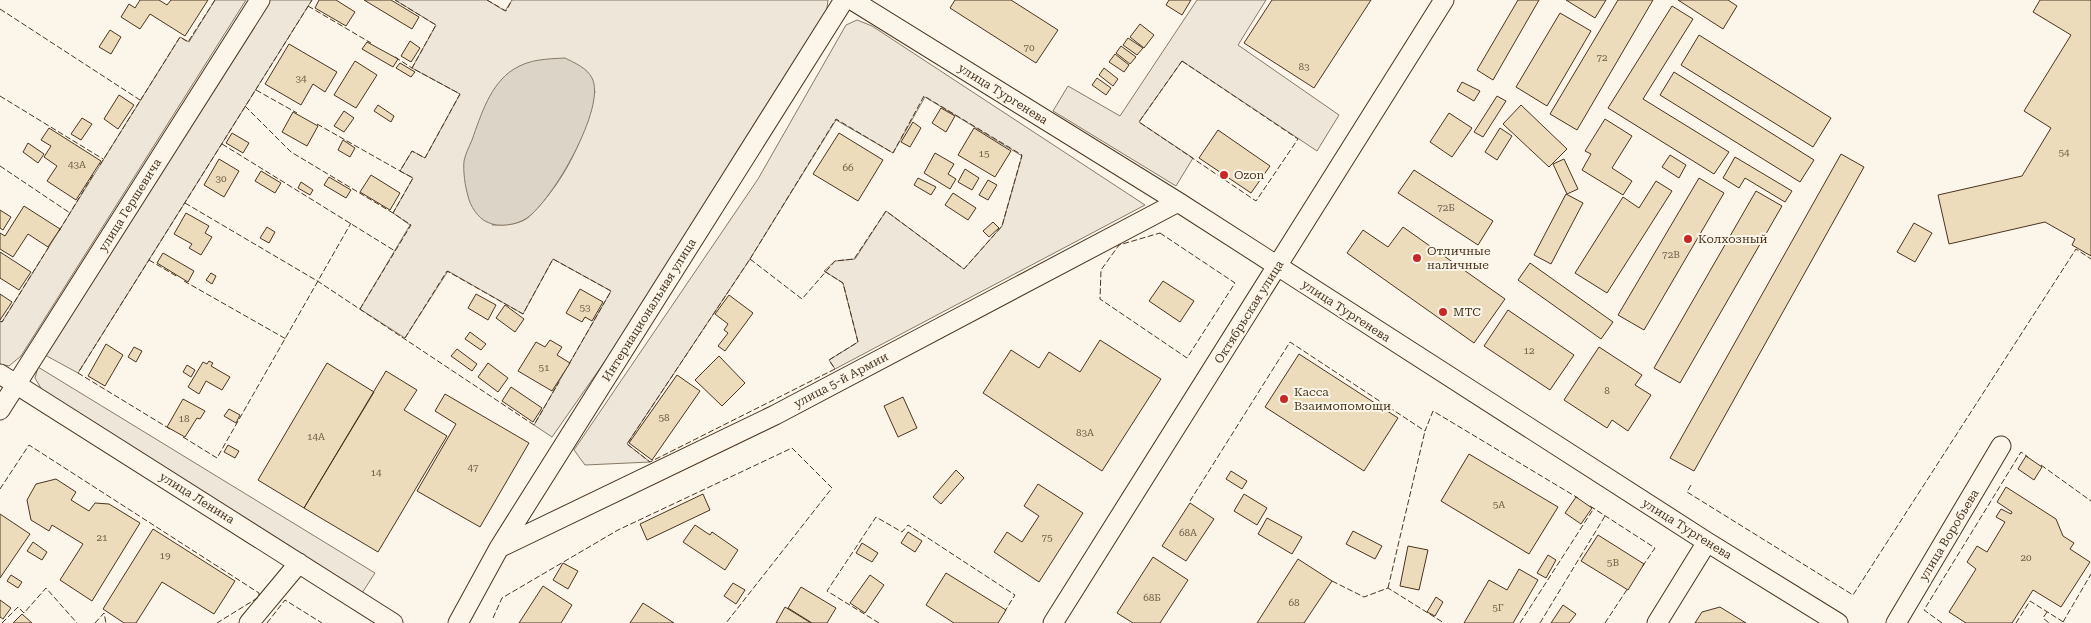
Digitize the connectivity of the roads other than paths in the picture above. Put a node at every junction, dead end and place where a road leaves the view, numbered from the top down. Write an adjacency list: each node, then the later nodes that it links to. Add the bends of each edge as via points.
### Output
1 (260, 0): 7 (street, улица Гершевича)
2 (844, 0): 11 (street, Интернациональная улица)
3 (852, 0): 5 (street, улица Тургенева)
4 (1444, 0): 6 (street, Октябрьская улица)
5 (1178, 202): 6 (street, улица Тургенева); 11 (street, улица 5-й Армии, via 776,415)
6 (1278, 267): 10 (street, улица Тургенева); 16 (street, Октябрьская улица)
7 (8, 379): 8 (street, улица Гершевича); 12 (street, улица Ленина)
8 (0, 410)
9 (2001, 446): 19 (street, улица Воробьева)
10 (1707, 542): 17 (street); 18 (street, улица Тургенева)
11 (498, 548): 15 (street, Интернациональная улица)
12 (299, 563): 13 (street); 14 (street, улица Ленина)
13 (248, 623)
14 (393, 623)
15 (458, 623)
16 (1053, 623)
17 (1657, 623)
18 (1838, 623)
19 (1896, 623)

